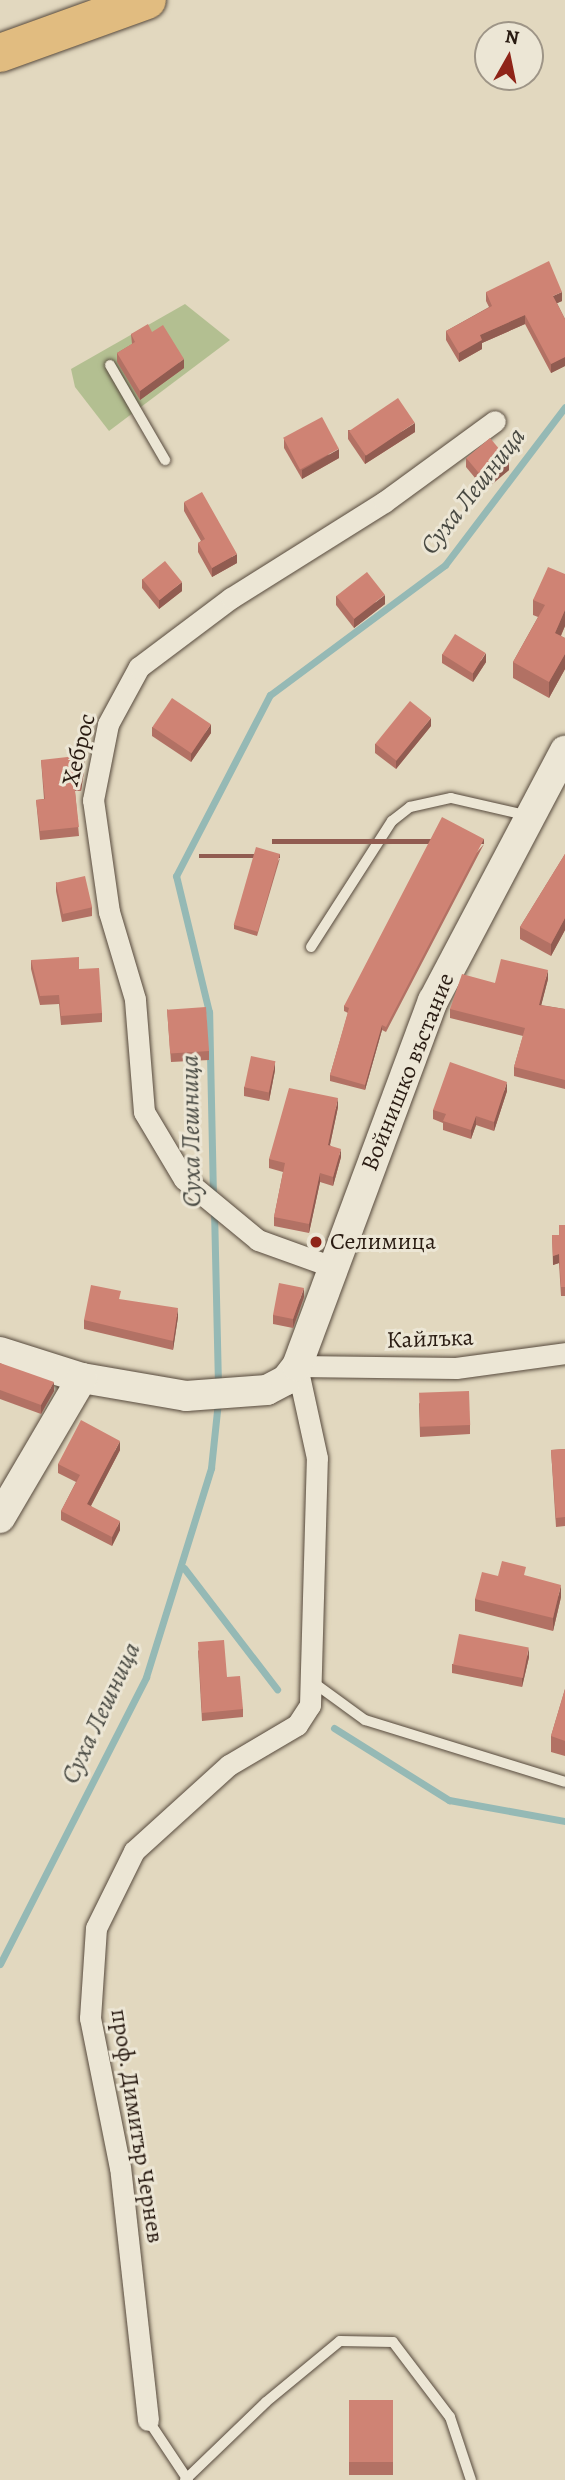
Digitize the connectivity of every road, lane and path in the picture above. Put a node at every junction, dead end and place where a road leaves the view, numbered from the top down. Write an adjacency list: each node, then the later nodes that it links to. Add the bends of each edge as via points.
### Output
1 (147, 0): 2 (highway)
2 (0, 53)
3 (110, 365): 5 (lane)
4 (495, 421): 9 (street, Хеброс, via 384,502 231,598 139,667 108,724 93,800 109,912 135,999 144,1112 184,1180 258,1240)
5 (166, 460)
6 (565, 751): 7 (street, Войнишко въстание)
7 (531, 816): 8 (lane, via 451,799 410,807 392,821); 9 (street, Войнишко въстание, via 433,1001)
8 (311, 947)
9 (330, 1266): 12 (street, Войнишко въстание)
10 (0, 1352): 13 (street)
11 (565, 1353): 12 (street, Кайлъка, via 456,1368)
12 (296, 1366): 13 (street, via 286,1380 267,1390 203,1396); 15 (street, via 317,1458)
13 (82, 1378): 14 (street)
14 (0, 1518)
15 (314, 1682): 16 (lane, via 365,1720); 17 (street, проф. Димитър Чернев, via 310,1705 297,1726 229,1765 134,1851 96,1928 90,2018 120,2168)
16 (565, 1782)
17 (148, 2420): 18 (lane)
18 (186, 2479): 19 (lane, via 340,2342 393,2342 450,2417)
19 (471, 2480)

